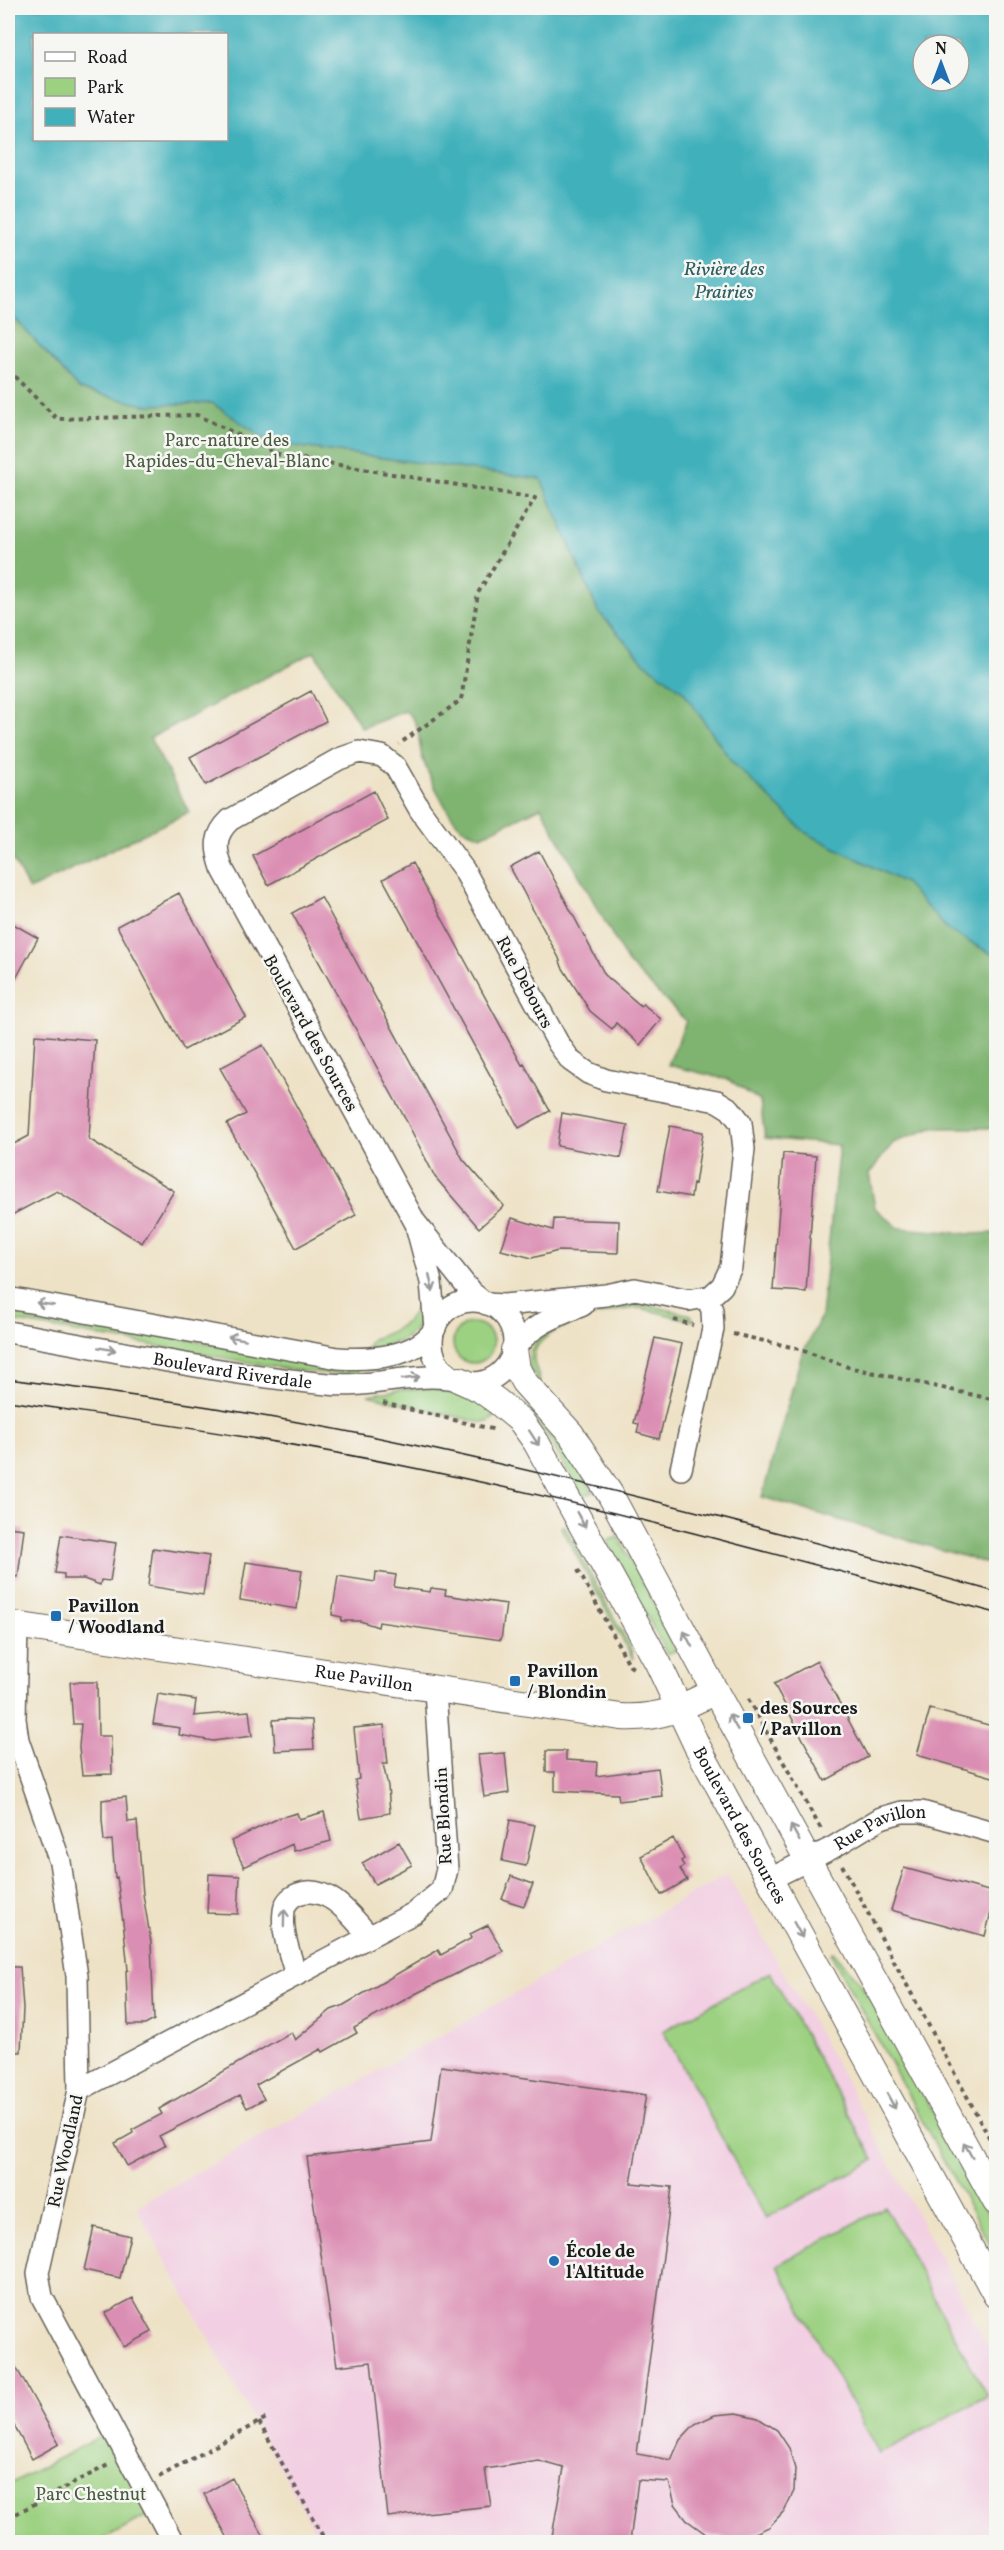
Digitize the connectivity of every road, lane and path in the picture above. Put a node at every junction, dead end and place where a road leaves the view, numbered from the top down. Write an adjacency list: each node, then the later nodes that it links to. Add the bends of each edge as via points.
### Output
1 (8, 370): 2 (path, via 57,419 197,415 280,455 535,498 478,593 461,700)
2 (382, 756): 3 (street, Boulevard des Sources, via 359,752 339,759 230,820 221,830 216,850 222,868); 6 (street, Rue Debours, via 395,766 420,810 464,870 571,1061 596,1077 717,1101 736,1115 743,1129 744,1149 733,1257 725,1282)
3 (415, 1222): 7 (street, Boulevard des Sources, via 471,1292); 10 (street, Boulevard des Sources, one-way to 10, via 431,1282)
4 (606, 1295): 6 (street, via 640,1289 689,1300); 7 (street, via 519,1305); 13 (street, via 541,1324)
5 (8, 1298): 10 (street, Boulevard Riverdale, one-way to 5, via 424,1340 401,1351 378,1357 338,1358)
6 (707, 1298): 18 (street, via 713,1329)
7 (486, 1304): 10 (street, via 459,1303 445,1313); 13 (street, via 508,1321)
8 (670, 1319): 9 (path)
9 (699, 1326)
10 (435, 1328): 14 (street, via 435,1357 444,1370)
11 (8, 1332): 14 (street, Boulevard Riverdale, one-way to 14, via 327,1384 363,1385 430,1376)
12 (726, 1332): 15 (path, via 796,1348 848,1366)
13 (514, 1350): 14 (street, via 507,1366 496,1376 483,1382); 21 (street, one-way to 13, via 606,1487 571,1434 524,1382)
14 (460, 1380): 23 (street, Boulevard des Sources, one-way to 23, via 498,1402 536,1442)
15 (996, 1400)
16 (380, 1402): 17 (path)
17 (498, 1430)
18 (681, 1469)
19 (12, 1625): 20 (street, Rue Pavillon); 31 (street, Rue Woodland, via 18,1740 60,1862 77,1976)
20 (435, 1690): 23 (street, Rue Pavillon, via 621,1717); 29 (street, Rue Blondin, via 447,1869 442,1890 414,1913)
21 (715, 1691): 23 (street, Rue Pavillon); 26 (street, one-way to 21)
22 (743, 1691): 24 (path)
23 (680, 1710): 28 (street, Boulevard des Sources)
24 (821, 1829)
25 (996, 1833): 26 (street, Rue Pavillon, via 922,1812 902,1812 881,1818)
26 (808, 1858): 28 (street, Rue Pavillon); 33 (street, one-way to 26)
27 (842, 1865): 32 (path)
28 (770, 1879): 34 (street, Boulevard des Sources, one-way to 34)
29 (369, 1936): 30 (street, Rue Blondin); 30 (street, one-way to 29, via 283,1921 284,1908 294,1896 316,1892 332,1900)
30 (296, 1975): 31 (street, Rue Blondin)
31 (78, 2090): 37 (street, Rue Woodland, via 38,2273 42,2296)
32 (996, 2150)
33 (996, 2202)
34 (996, 2295)
35 (268, 2417): 36 (path)
36 (259, 2422): 38 (path); 41 (path)
37 (127, 2455): 38 (street, Rue Woodland); 39 (path)
38 (143, 2487): 40 (street, Rue Woodland)
39 (8, 2518)
40 (173, 2542)
41 (326, 2542)

